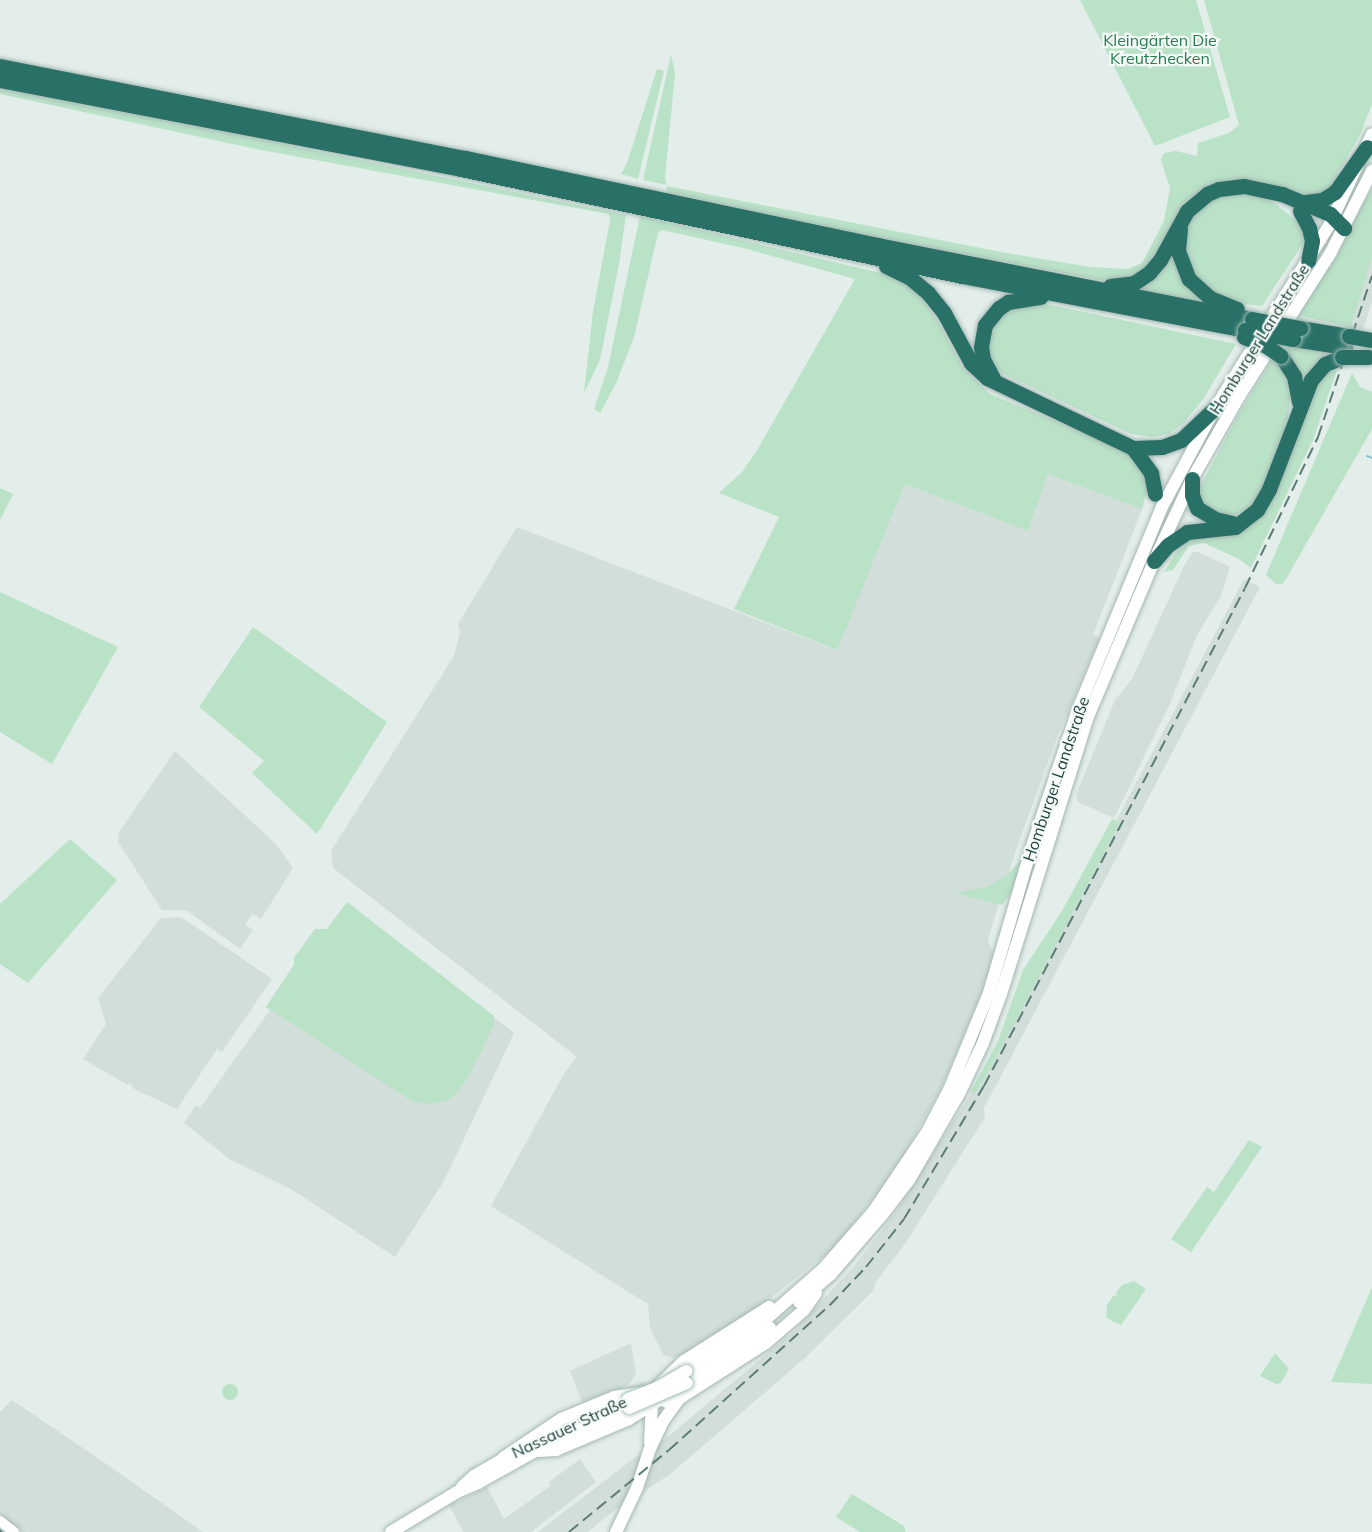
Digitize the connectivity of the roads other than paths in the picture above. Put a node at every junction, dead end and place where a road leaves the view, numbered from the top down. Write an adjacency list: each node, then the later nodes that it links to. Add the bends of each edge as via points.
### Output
1 (0, 66): 10 (highway, via 465,158)
2 (0, 80): 8 (highway, via 461,169)
3 (1370, 141): 5 (highway, via 1335,192); 7 (main road, Homburger Landstraße)
4 (1372, 171): 7 (main road, Homburger Landstraße)
5 (1302, 206): 6 (highway, via 1257,189 1231,186 1207,194); 7 (highway); 9 (highway, via 1312,241)
6 (1181, 222): 10 (highway, via 1160,260 1143,279 1125,286); 11 (highway, via 1178,251 1189,279)
7 (1336, 223): 9 (main road, Homburger Landstraße); 19 (main road, Homburger Landstraße)
8 (859, 254): 10 (highway); 15 (highway, via 898,271 924,289 944,313 971,363)
9 (1308, 261): 17 (main road, Homburger Landstraße)
10 (1075, 291): 11 (highway); 11 (highway, via 1211,324); 15 (highway, via 1019,298 991,316 985,325 981,348 987,369)
11 (1248, 325): 12 (highway, bridge); 12 (highway, bridge, via 1276,324); 16 (highway, bridge, via 1281,357 1294,376)
12 (1297, 333): 13 (highway)
13 (1345, 347): 14 (highway, bridge); 14 (highway, bridge); 16 (highway, via 1315,374)
14 (1371, 350)
15 (1002, 386): 18 (highway)
16 (1299, 406): 21 (highway, via 1266,495)
17 (1215, 408): 18 (highway, via 1181,440 1162,447); 22 (main road, Homburger Landstraße)
18 (1133, 447): 20 (highway, via 1151,473)
19 (1192, 479): 21 (highway, via 1193,502 1201,512 1225,522); 23 (main road, Homburger Landstraße)
20 (1155, 494): 22 (main road)
21 (1244, 521): 23 (highway, via 1226,530 1187,532)
22 (1146, 542): 24 (main road, Homburger Landstraße, via 1077,712 989,993 949,1090 900,1175)
23 (1154, 561): 24 (main road, Homburger Landstraße, via 1087,719 1056,811 1037,885 983,1043 909,1180 882,1215)
24 (827, 1272): 25 (main road, Homburger Landstraße, via 748,1345); 26 (main road, via 804,1310 766,1343); 27 (main road, via 684,1361 663,1379)
25 (687, 1377): 28 (main road, Nassauer Straße, bridge)
26 (680, 1398): 27 (main road); 30 (main road)
27 (655, 1400): 28 (main road); 29 (main road); 30 (main road); 31 (main road, via 631,1392 561,1419)
28 (629, 1409): 29 (main road); 31 (main road, Nassauer Straße); 32 (main road, Nassauer Straße, via 535,1451)
29 (650, 1430): 30 (main road)
30 (650, 1449): 36 (main road)
31 (503, 1458): 32 (main road, Nassauer Straße)
32 (457, 1492): 35 (main road, Nassauer Straße)
33 (0, 1521): 34 (street)
34 (14, 1532)
35 (391, 1532)
36 (616, 1532)

